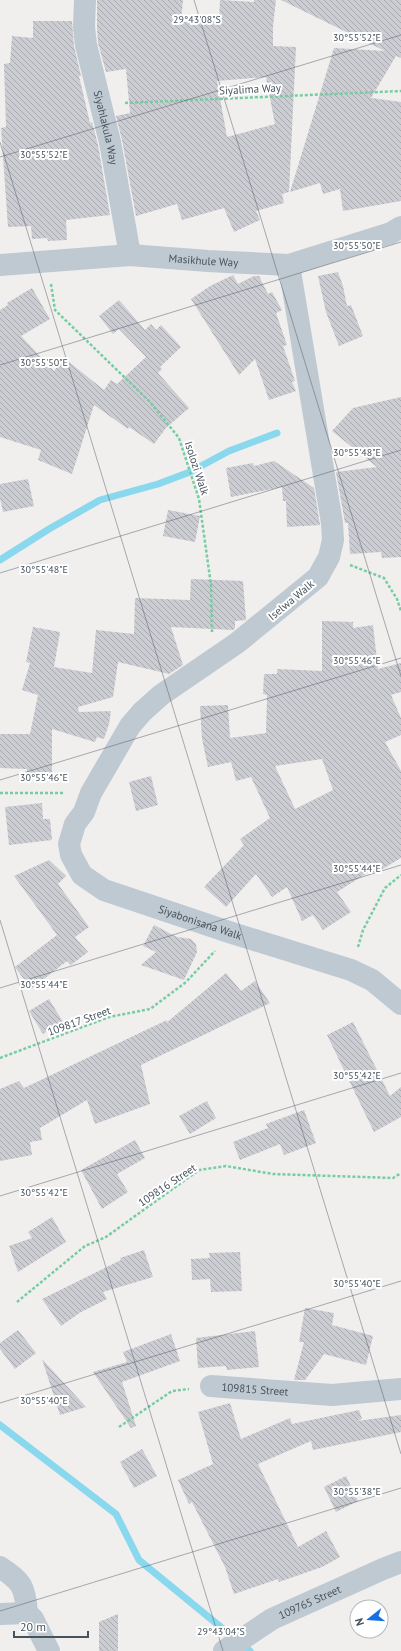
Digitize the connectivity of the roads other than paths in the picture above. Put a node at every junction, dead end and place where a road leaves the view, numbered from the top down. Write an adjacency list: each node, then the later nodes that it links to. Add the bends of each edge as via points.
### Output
1 (85, 0): 3 (street, Siyahlakula Way, via 86,45 110,142)
2 (401, 227): 5 (street, Masikhule Way, via 391,233)
3 (130, 254): 4 (street, Masikhule Way); 5 (street, Masikhule Way)
4 (0, 265)
5 (289, 265): 6 (street, Iselwa Walk, via 331,516 333,540 329,557 318,577 308,586 237,643 161,695 142,712 130,726)
6 (91, 792): 7 (street, Siyabonisana Walk, via 70,844 71,855 82,875 104,890 351,970 372,980)
7 (401, 1004)
8 (211, 1386): 9 (street, 109815 Street, via 332,1395)
9 (401, 1389)
10 (401, 1562): 15 (street, 109765 Street, via 272,1619)
11 (0, 1567): 12 (street, via 21,1583 26,1596)
12 (27, 1613): 13 (street); 14 (street, via 33,1619)
13 (0, 1614)
14 (50, 1651)
15 (224, 1651)

